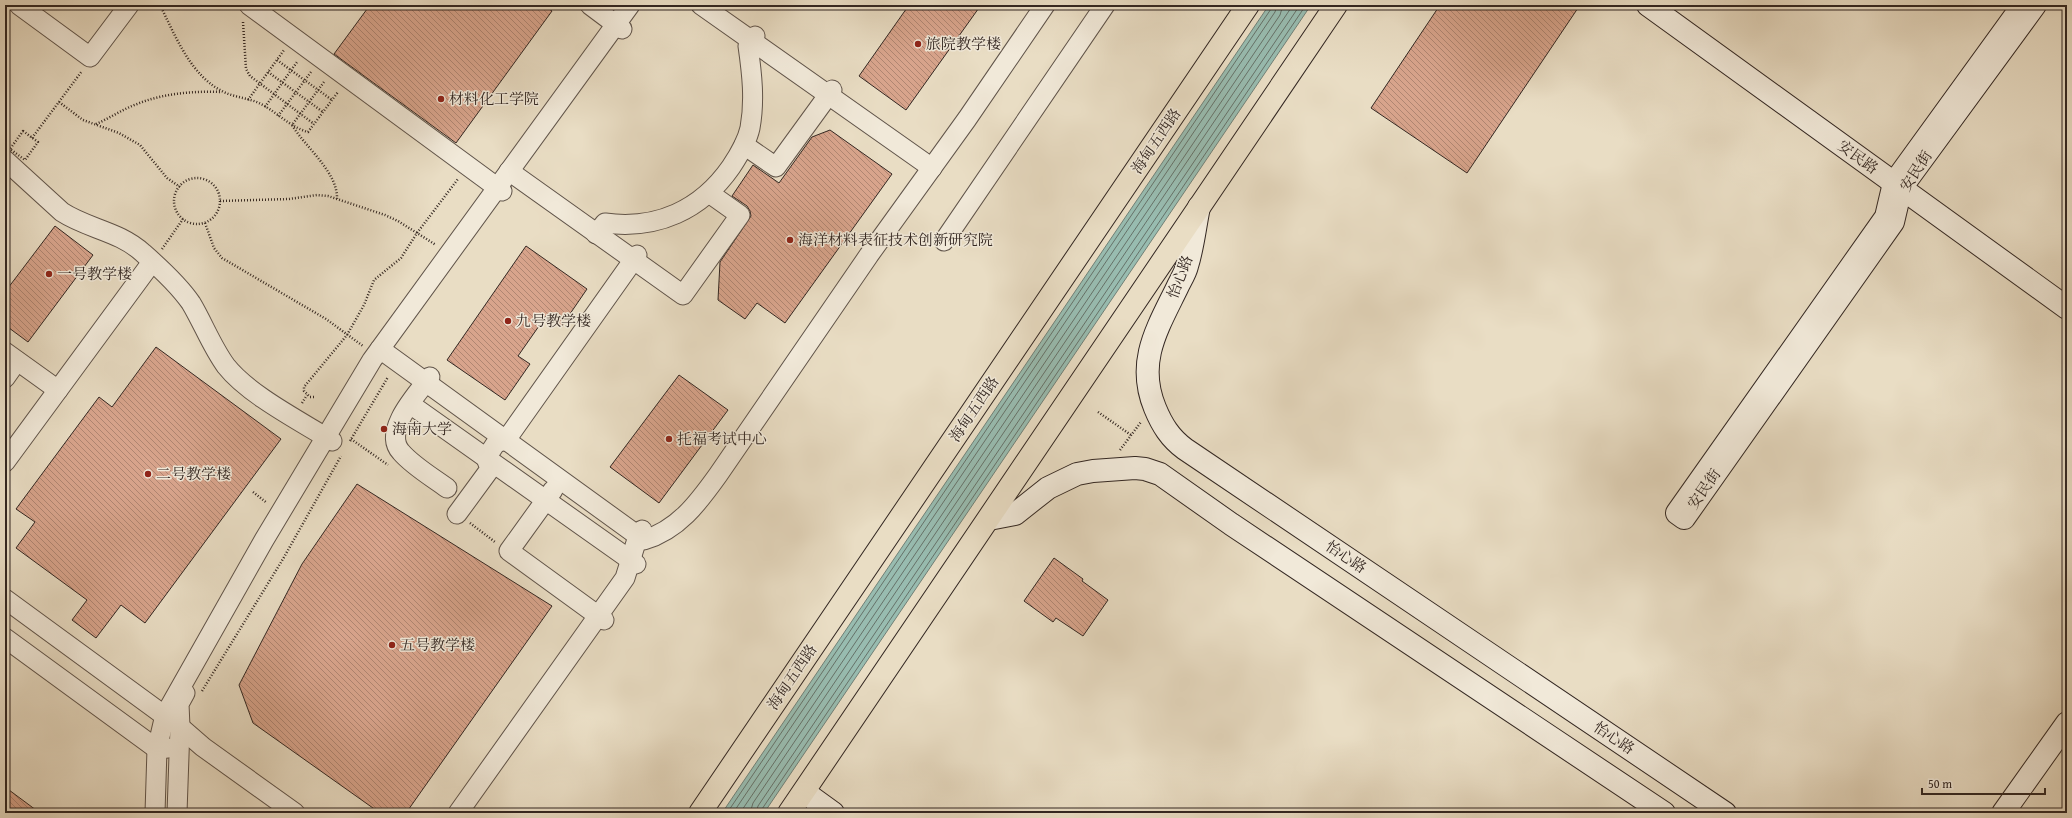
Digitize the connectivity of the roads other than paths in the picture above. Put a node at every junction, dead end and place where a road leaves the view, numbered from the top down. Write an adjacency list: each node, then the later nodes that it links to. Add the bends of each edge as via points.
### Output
1 (19, 5): 2 (street, via 90,57)
2 (129, 5)
3 (590, 5): 16 (street)
4 (601, 5): 16 (street)
5 (640, 5): 16 (street)
6 (1105, 5): 28 (street)
7 (1248, 5): 66 (main road, 海甸五西路)
8 (1336, 5): 26 (main road)
9 (1648, 5): 23 (street, 安民路)
10 (1661, 5): 23 (street, 安民路)
11 (2023, 5): 23 (street, 安民街)
12 (2035, 5): 23 (street, 安民街)
13 (711, 7): 17 (street)
14 (1038, 7): 21 (street)
15 (246, 10): 24 (street)
16 (623, 20): 22 (street)
17 (753, 38): 18 (street); 19 (street, via 748,46 753,101)
18 (830, 92): 19 (street, via 776,167); 21 (street)
19 (744, 145): 25 (street, via 728,171)
20 (5, 160): 30 (street, via 62,212 121,238)
21 (931, 164): 48 (street, via 860,256 711,475 681,512 663,526)
22 (513, 171): 24 (street); 27 (street)
23 (1900, 183): 23 (street, 安民街, via 1886,217 1677,513 1684,518 1893,222); 31 (street, 安民路); 32 (street, 安民路)
24 (500, 189): 33 (street)
25 (709, 193): 27 (street, via 690,207 652,223 605,223); 29 (street, via 740,215 686,290)
26 (1199, 206): 47 (main road); 69 (street, 怡心路, via 1187,266 1159,325 1147,365 1154,405 1171,437 1184,450)
27 (598, 231): 29 (street)
28 (944, 241)
29 (638, 259): 39 (street)
30 (152, 262): 37 (street); 40 (street, via 182,291 226,365 238,378 252,390)
31 (2067, 299)
32 (2067, 308)
33 (384, 351): 36 (street); 40 (street)
34 (11, 356): 35 (street); 37 (street)
35 (5, 378)
36 (428, 379): 38 (street); 39 (street)
37 (58, 390): 42 (street)
38 (410, 404): 41 (street); 44 (street, via 397,424 397,447)
39 (510, 439): 41 (street, via 496,443); 43 (street)
40 (337, 444): 53 (street, via 264,540); 55 (street, via 270,543 179,704)
41 (486, 458): 45 (street); 46 (street, via 490,468)
42 (5, 462)
43 (563, 477): 45 (street); 48 (street)
44 (447, 488)
45 (546, 500): 49 (street); 51 (street, via 509,551)
46 (457, 514)
47 (989, 519): 60 (main road); 68 (street, via 1014,514 1048,488 1078,474 1123,468 1153,471)
48 (643, 535): 49 (street)
49 (633, 562): 51 (street)
50 (5, 599): 53 (street)
51 (601, 618): 64 (street); 65 (street)
52 (5, 638): 59 (street)
53 (165, 715): 55 (street); 59 (street)
54 (2067, 723): 70 (street)
55 (180, 727): 57 (street); 58 (street)
56 (2067, 741): 71 (street)
57 (204, 747): 58 (street); 63 (street)
58 (180, 748): 59 (street); 62 (street)
59 (157, 749): 61 (street)
60 (799, 805): 67 (street)
61 (155, 813)
62 (177, 813)
63 (295, 813)
64 (458, 813)
65 (466, 813)
66 (700, 813)
67 (833, 813)
68 (1664, 813)
69 (1725, 813)
70 (2003, 813)
71 (2016, 813)

